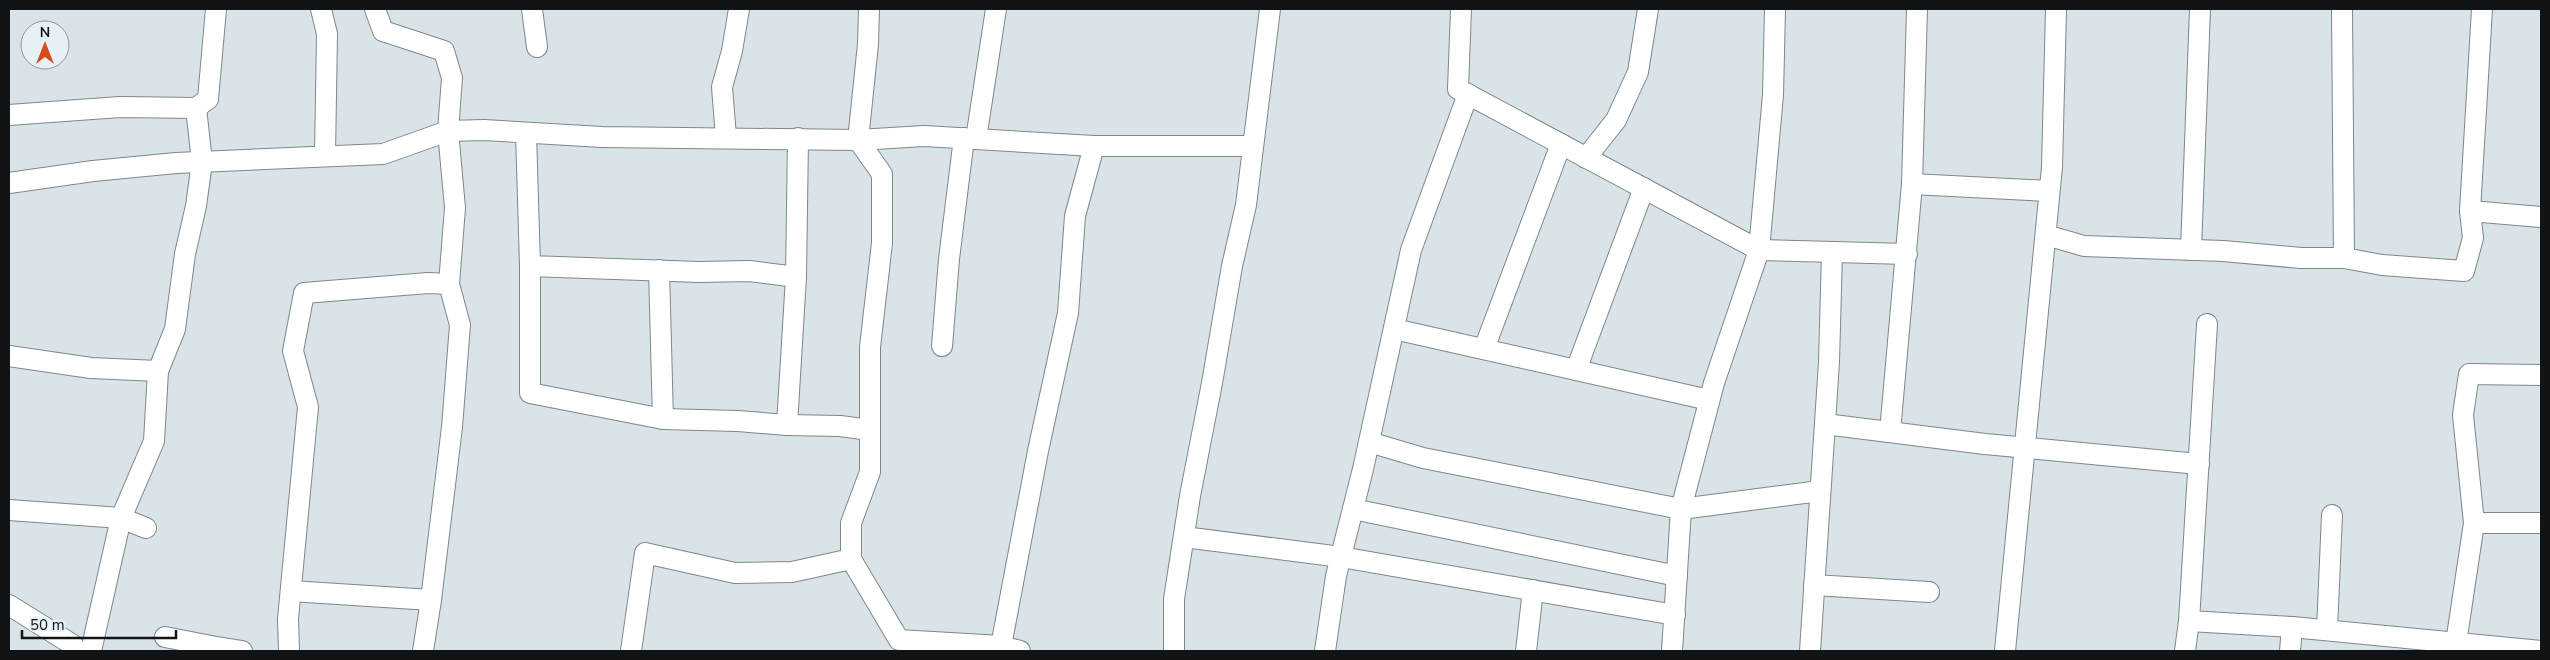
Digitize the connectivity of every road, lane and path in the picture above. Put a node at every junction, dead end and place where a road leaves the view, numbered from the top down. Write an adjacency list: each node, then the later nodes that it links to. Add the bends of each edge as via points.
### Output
1 (216, 9): 19 (street, via 208,98)
2 (321, 9): 30 (street, via 327,34)
3 (375, 9): 21 (street, via 383,31 444,51 452,78)
4 (532, 9): 17 (street)
5 (738, 9): 23 (street, via 732,51 722,87)
6 (870, 9): 26 (street)
7 (996, 9): 25 (street)
8 (1270, 9): 29 (street)
9 (1461, 9): 18 (street, via 1458,89)
10 (1648, 9): 31 (street, via 1638,72 1616,120)
11 (1775, 9): 40 (street, via 1773,96)
12 (1917, 9): 34 (street)
13 (2056, 9): 36 (street)
14 (2200, 9): 41 (street)
15 (2342, 9): 44 (street)
16 (2482, 9): 37 (street)
17 (537, 47)
18 (1468, 94): 27 (street); 50 (street, via 1411,250)
19 (196, 108): 20 (street, via 120,107); 32 (street)
20 (9, 115)
21 (448, 131): 22 (street); 30 (street, via 383,154); 48 (street, via 455,208)
22 (526, 133): 23 (street, via 602,138); 45 (street)
23 (726, 138): 24 (street)
24 (798, 138): 26 (street); 47 (street)
25 (970, 138): 26 (street, via 924,136); 28 (street); 51 (street, via 948,269)
26 (858, 140): 61 (street, via 882,174 882,243 870,347)
27 (1561, 144): 31 (street); 52 (street)
28 (1094, 146): 29 (street); 93 (street, via 1075,216 1068,314)
29 (1253, 146): 75 (street, via 1246,206 1232,266)
30 (325, 155): 32 (street)
31 (1586, 158): 35 (street)
32 (202, 162): 33 (street, via 93,171); 55 (street, via 175,329)
33 (9, 183)
34 (1912, 184): 36 (street); 43 (street)
35 (1644, 188): 40 (street); 54 (street)
36 (2049, 192): 39 (street)
37 (2470, 211): 38 (street); 44 (street, via 2473,238 2464,271 2382,265)
38 (2541, 217)
39 (2046, 234): 41 (street, via 2084,246); 64 (street)
40 (1759, 250): 42 (street); 57 (street)
41 (2190, 250): 44 (street)
42 (1832, 252): 43 (street); 59 (street)
43 (1907, 254): 62 (street)
44 (2344, 258)
45 (530, 266): 46 (street); 58 (street, via 530,394)
46 (659, 270): 47 (street, via 749,271); 58 (street)
47 (796, 277): 60 (street)
48 (450, 284): 81 (street, via 304,293 293,351 308,408); 83 (street, via 460,326 452,427)
49 (2206, 324): 65 (street)
50 (1394, 329): 52 (street); 63 (street)
51 (942, 346)
52 (1484, 349): 54 (street)
53 (9, 356): 55 (street, via 91,368)
54 (1576, 370): 57 (street)
55 (158, 371): 71 (street, via 154,441)
56 (2541, 375): 72 (street, via 2469,374 2462,415)
57 (1709, 400): 68 (street)
58 (663, 419): 60 (street)
59 (1825, 424): 62 (street); 66 (street)
60 (787, 425): 61 (street)
61 (870, 430): 77 (street, via 870,472 851,523)
62 (1890, 432): 64 (street)
63 (1369, 442): 67 (street); 68 (street, via 1423,458)
64 (2024, 446): 65 (street); 106 (street)
65 (2198, 464): 86 (street)
66 (1820, 490): 68 (street); 79 (street)
67 (1353, 509): 76 (street); 78 (street)
68 (1681, 509): 78 (street)
69 (9, 510): 71 (street)
70 (2332, 516): 88 (street)
71 (121, 518): 74 (street); 95 (street)
72 (2474, 523): 73 (street); 90 (street)
73 (2541, 523)
74 (146, 528)
75 (1184, 537): 76 (street); 101 (street, via 1174,598)
76 (1341, 557): 80 (street); 102 (street)
77 (851, 558): 91 (street); 99 (street, via 792,572 735,572 644,553)
78 (1677, 576): 85 (street)
79 (1814, 585): 82 (street); 105 (street)
80 (1533, 590): 85 (street); 103 (street)
81 (291, 591): 83 (street); 97 (street)
82 (1929, 592)
83 (431, 600): 98 (street)
84 (9, 605): 94 (street, via 73,645)
85 (1675, 615): 104 (street)
86 (2189, 621): 87 (street); 107 (street)
87 (2292, 627): 88 (street); 108 (street)
88 (2327, 630): 90 (street)
89 (165, 638): 92 (street)
90 (2456, 643): 109 (street)
91 (900, 646): 93 (street)
92 (210, 649): 96 (street)
93 (999, 650): 100 (street)
94 (76, 651)
95 (91, 651)
96 (242, 651)
97 (289, 651)
98 (423, 651)
99 (631, 651)
100 (1020, 651)
101 (1174, 651)
102 (1325, 651)
103 (1526, 651)
104 (1672, 651)
105 (1810, 651)
106 (2005, 651)
107 (2185, 651)
108 (2290, 651)
109 (2541, 651)

